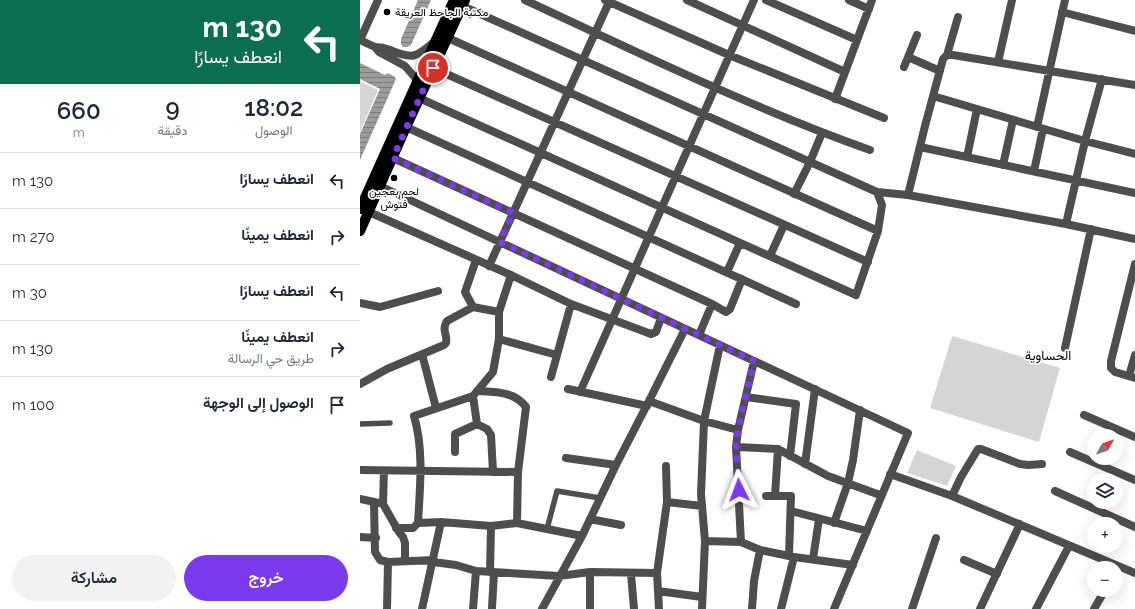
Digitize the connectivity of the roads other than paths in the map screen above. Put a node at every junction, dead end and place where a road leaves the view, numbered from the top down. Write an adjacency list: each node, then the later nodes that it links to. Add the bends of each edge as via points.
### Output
1 (378, 0): 20 (street)
2 (525, 0): 17 (street)
3 (687, 0): 15 (street)
4 (754, 0): 15 (street)
5 (766, 0): 21 (street)
6 (849, 0): 12 (street)
7 (872, 0): 12 (street)
8 (1012, 0): 28 (street)
9 (1065, 0): 13 (street)
10 (608, 1): 17 (street); 24 (street)
11 (459, 2): 19 (main road); 22 (main road); 27 (street)
12 (869, 8): 21 (street)
13 (1062, 12): 16 (street); 32 (street)
14 (958, 17): 25 (street)
15 (743, 26): 24 (street); 33 (street)
16 (1135, 31)
17 (595, 32): 27 (street); 37 (street)
18 (917, 35): 26 (street)
19 (448, 38): 30 (main road); 38 (street)
20 (360, 40): 23 (street)
21 (857, 40): 33 (street)
22 (435, 41): 23 (street, via 425,50 412,56); 35 (main road)
23 (375, 47): 35 (street, via 405,66)
24 (729, 55): 37 (street); 41 (street)
25 (947, 55): 28 (street); 31 (street)
26 (908, 57): 29 (street); 31 (street)
27 (582, 60): 38 (street); 43 (street)
28 (998, 62): 32 (street)
29 (904, 67)
30 (433, 68): 40 (main road); 46 (street)
31 (940, 70): 39 (street)
32 (1050, 71): 34 (street); 48 (street)
33 (846, 72): 41 (street)
34 (1102, 79): 36 (street); 50 (street)
35 (418, 81): 70 (main road)
36 (1135, 85)
37 (715, 88): 43 (street); 49 (street)
38 (568, 92): 46 (street); 51 (street)
39 (933, 96): 42 (street); 52 (street)
40 (419, 98): 47 (main road); 54 (street)
41 (835, 99): 44 (street)
42 (977, 109): 45 (street); 56 (street)
43 (703, 114): 51 (street); 58 (street)
44 (884, 118)
45 (1013, 120): 48 (street); 59 (street)
46 (554, 122): 54 (street); 61 (street)
47 (406, 127): 57 (main road); 63 (street)
48 (1040, 128): 50 (street); 60 (street)
49 (822, 133): 53 (street); 58 (street)
50 (1085, 141): 55 (street); 62 (street)
51 (689, 146): 61 (street); 67 (street)
52 (920, 147): 56 (street); 68 (street)
53 (870, 150)
54 (540, 153): 63 (street); 69 (street)
55 (1135, 154)
56 (967, 157): 59 (street)
57 (393, 158): 64 (main road); 71 (street)
58 (810, 162): 65 (street); 67 (street)
59 (1003, 165): 60 (street)
60 (1034, 171): 62 (street)
61 (676, 176): 69 (street); 72 (street)
62 (1075, 180): 66 (street); 73 (street)
63 (527, 182): 71 (street); 77 (street)
64 (380, 186): 70 (main road); 79 (street)
65 (877, 192): 68 (street); 76 (street, via 882,205)
66 (1135, 193)
67 (794, 194): 76 (street)
68 (908, 195): 73 (street)
69 (662, 208): 77 (street); 80 (street)
70 (364, 211): 75 (main road); 82 (street)
71 (513, 213): 79 (street); 86 (street)
72 (784, 224): 81 (street); 83 (street)
73 (1066, 224): 74 (street)
74 (1091, 229): 78 (street); 104 (street)
75 (360, 232)
76 (878, 232): 83 (street)
77 (649, 237): 86 (street); 87 (street)
78 (1135, 239)
79 (500, 242): 85 (street); 91 (street)
80 (740, 243): 81 (street); 87 (street)
81 (770, 256): 83 (street, via 856,295)
82 (476, 260): 85 (street); 96 (street, via 465,292)
83 (868, 262)
84 (1135, 264): 110 (street, via 1111,361 1111,368 1116,372)
85 (490, 266): 88 (street)
86 (634, 269): 91 (street); 94 (street)
87 (727, 272): 89 (street)
88 (511, 275): 93 (street); 97 (street)
89 (742, 279): 94 (street, via 730,309 726,312); 95 (street)
90 (438, 291): 92 (street, via 380,307)
91 (621, 299): 98 (street); 99 (street)
92 (360, 303)
93 (571, 304): 99 (street); 106 (street)
94 (712, 304): 101 (street)
95 (796, 304)
96 (473, 307): 97 (street); 105 (street, via 447,321 444,331 446,343)
97 (499, 312): 102 (street)
98 (661, 318): 99 (street, via 656,332 651,334); 100 (street)
99 (612, 320): 114 (street)
100 (685, 329): 101 (street); 117 (street)
101 (699, 335): 103 (street)
102 (499, 339): 106 (street); 115 (street, via 493,372)
103 (720, 345): 108 (street); 121 (street)
104 (1065, 348)
105 (422, 354): 111 (street); 118 (street)
106 (557, 354): 109 (street)
107 (1135, 355): 110 (street)
108 (754, 361): 113 (street); 116 (street)
109 (551, 377)
110 (1132, 377)
111 (360, 384)
112 (568, 389): 114 (street)
113 (815, 389): 119 (street); 133 (street)
114 (580, 392): 117 (street)
115 (475, 393): 118 (street); 124 (street); 141 (street, via 506,393 526,407)
116 (746, 397): 125 (street); 131 (street, via 796,404)
117 (648, 404): 121 (street); 135 (street)
118 (436, 408): 139 (street, via 414,416 418,431)
119 (860, 410): 142 (street, via 908,433); 144 (street)
120 (1084, 415): 126 (street)
121 (704, 421): 125 (street); 155 (street)
122 (390, 423): 123 (street)
123 (360, 424)
124 (478, 424): 129 (street, via 455,434); 140 (street, via 491,435)
125 (738, 430): 127 (street)
126 (1135, 435)
127 (736, 447): 128 (street); 175 (street)
128 (778, 449): 131 (street); 148 (street)
129 (455, 452)
130 (1070, 452): 143 (street)
131 (790, 456): 133 (street)
132 (566, 458): 135 (street)
133 (806, 464): 144 (street)
134 (1042, 464): 149 (street, via 1024,465 978,449)
135 (616, 465): 151 (street)
136 (666, 466): 153 (street)
137 (360, 470): 138 (street)
138 (384, 471): 139 (street); 154 (street)
139 (420, 472): 140 (street); 160 (street)
140 (493, 472): 141 (street)
141 (518, 472): 161 (street)
142 (890, 474): 146 (street); 149 (street)
143 (1135, 480)
144 (848, 483): 146 (street); 162 (street)
145 (1055, 491): 166 (street)
146 (880, 495): 169 (street)
147 (766, 496): 148 (street)
148 (775, 496): 156 (street, via 791,496)
149 (952, 496): 163 (street)
150 (360, 498): 152 (street)
151 (600, 498): 157 (street); 168 (street, via 557,491)
152 (374, 502): 154 (street); 172 (street)
153 (667, 502): 155 (street); 190 (street)
154 (383, 504): 167 (street)
155 (702, 506): 174 (street)
156 (791, 511): 158 (street); 178 (street)
157 (590, 519): 164 (street); 170 (street)
158 (819, 519): 162 (street); 179 (street)
159 (441, 522): 160 (street); 165 (street); 182 (street)
160 (418, 523): 167 (street, via 413,528)
161 (517, 523): 165 (street); 168 (street)
162 (834, 523): 169 (street)
163 (1020, 524): 176 (street); 193 (street)
164 (621, 525)
165 (491, 526): 188 (street)
166 (1135, 527)
167 (396, 528): 181 (street, via 405,543)
168 (547, 529): 170 (street)
169 (867, 531): 185 (street)
170 (582, 536): 194 (street)
171 (360, 537): 172 (street)
172 (376, 538): 184 (street, via 375,552 380,560)
173 (936, 538): 210 (street)
174 (705, 541): 175 (street); 196 (street)
175 (741, 542): 177 (street)
176 (1069, 546): 183 (street); 212 (street)
177 (760, 550): 178 (street); 207 (street)
178 (791, 556): 179 (street); 208 (street)
179 (813, 559): 185 (street)
180 (964, 560): 193 (street)
181 (405, 561): 182 (street); 184 (street)
182 (433, 561): 187 (street); 200 (street)
183 (1102, 561)
184 (388, 562): 199 (street)
185 (853, 565): 209 (street)
186 (1123, 570): 191 (street)
187 (476, 571): 188 (street); 201 (street)
188 (492, 572): 194 (street); 198 (street)
189 (590, 572): 192 (street); 194 (street); 203 (street)
190 (657, 573): 192 (street); 195 (street)
191 (1135, 573)
192 (631, 574): 204 (street)
193 (997, 574): 211 (street)
194 (559, 576): 202 (street)
195 (658, 591): 196 (street); 205 (street)
196 (702, 597): 206 (street)
197 (1101, 597): 213 (street)
198 (492, 608)
199 (387, 609)
200 (422, 609)
201 (473, 609)
202 (542, 609)
203 (590, 609)
204 (634, 609)
205 (659, 609)
206 (702, 609)
207 (752, 609)
208 (781, 609)
209 (834, 609)
210 (912, 609)
211 (980, 609)
212 (1036, 609)
213 (1094, 609)

